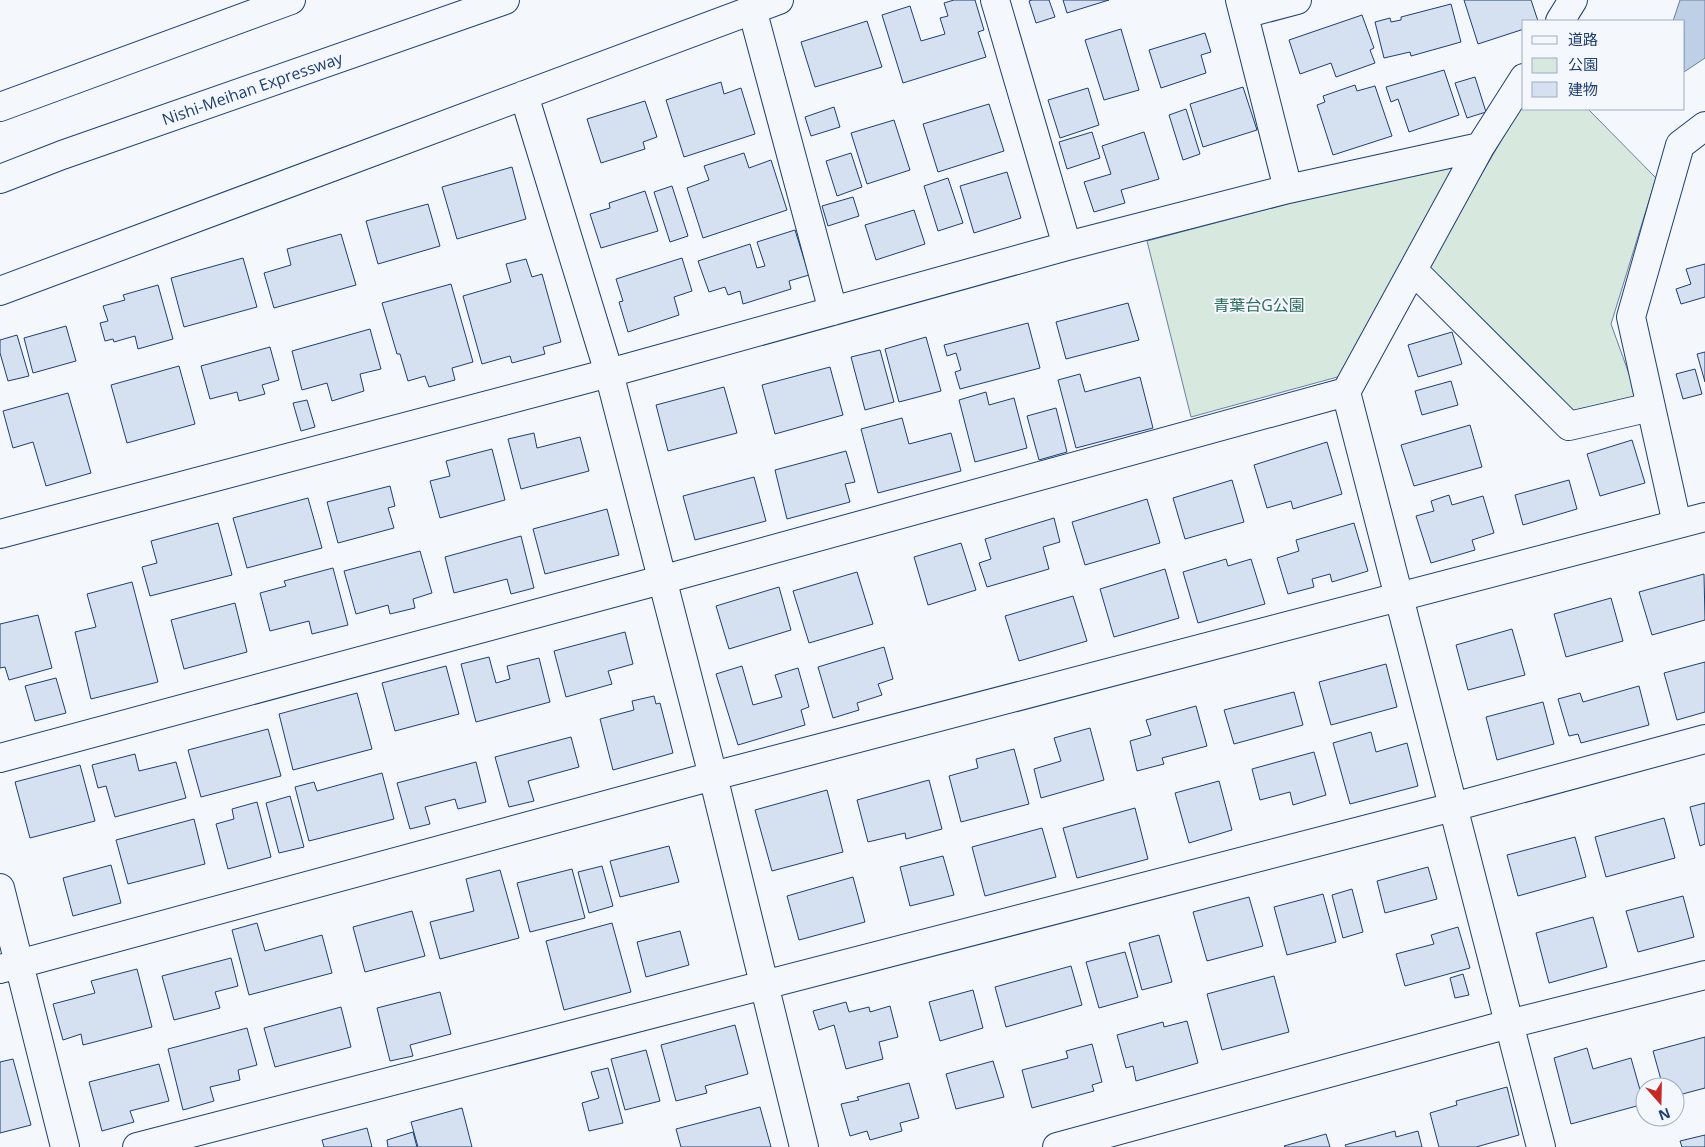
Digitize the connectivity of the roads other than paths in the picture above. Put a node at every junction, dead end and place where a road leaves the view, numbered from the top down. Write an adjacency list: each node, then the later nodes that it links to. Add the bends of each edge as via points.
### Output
1 (291, 0): 12 (main road)
2 (505, 0): 15 (main road, Nishi-Meihan Expressway)
3 (779, 0): 8 (main road)
4 (995, 0): 17 (main road)
5 (1297, 0): 7 (main road)
6 (1573, 0): 9 (main road)
7 (1242, 7): 16 (main road)
8 (752, 9): 11 (main road); 20 (main road)
9 (1561, 20)
10 (1522, 81): 14 (main road)
11 (524, 95): 19 (main road); 21 (main road)
12 (0, 107)
13 (1705, 126): 23 (main road, via 1680,145 1631,317)
14 (1480, 148): 16 (main road); 18 (main road)
15 (0, 179)
16 (1288, 189): 17 (main road)
17 (1067, 246): 20 (main road)
18 (1413, 270): 22 (main road); 23 (main road, via 1569,426)
19 (0, 290)
20 (833, 311): 21 (main road)
21 (609, 373): 26 (main road); 27 (main road)
22 (1346, 392): 27 (main road); 28 (main road)
23 (1651, 407): 25 (main road)
24 (1705, 517): 25 (main road)
25 (1677, 524): 28 (main road)
26 (0, 534)
27 (661, 580): 30 (main road); 31 (main road)
28 (1398, 595): 31 (main road); 32 (main road)
29 (1705, 739): 32 (main road)
30 (0, 758)
31 (713, 776): 34 (main road); 36 (main road)
32 (1454, 807): 36 (main road); 37 (main road)
33 (0, 888): 34 (main road)
34 (9, 966): 38 (main road)
35 (1705, 975): 37 (main road)
36 (764, 985): 39 (main road); 40 (main road)
37 (1509, 1024): 41 (main road); 42 (main road)
38 (65, 1147)
39 (138, 1147)
40 (804, 1147)
41 (1057, 1147)
42 (1541, 1147)

